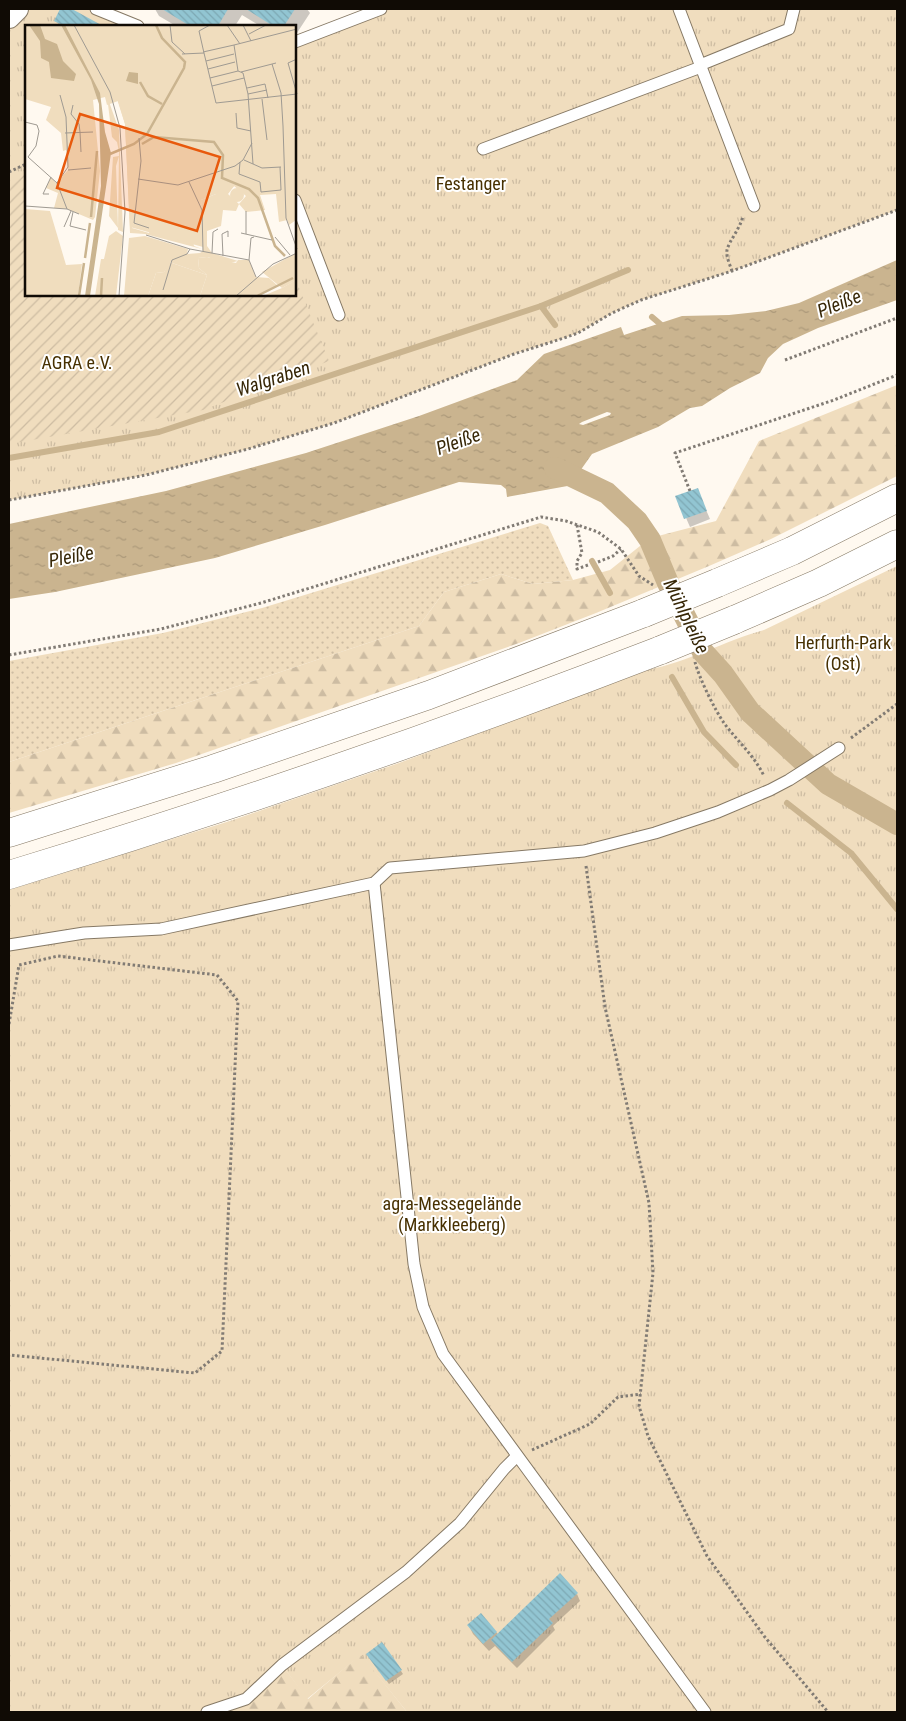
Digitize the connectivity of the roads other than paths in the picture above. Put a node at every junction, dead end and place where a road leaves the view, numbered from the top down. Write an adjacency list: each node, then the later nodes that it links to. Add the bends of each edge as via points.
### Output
1 (17, 9): 6 (street)
2 (96, 9): 7 (lane)
3 (381, 9): 8 (lane)
4 (679, 9): 9 (lane)
5 (794, 9): 9 (lane, via 789,29)
6 (9, 17)
7 (136, 25)
8 (296, 42)
9 (701, 66): 10 (lane); 12 (lane)
10 (483, 149)
11 (296, 203): 13 (lane)
12 (754, 206)
13 (339, 315)
14 (897, 498): 17 (highway, bridge, via 792,551 717,583 429,695 213,769)
15 (897, 544): 18 (highway, bridge, via 734,620 421,740 228,806)
16 (839, 748): 19 (lane, via 770,790 664,830 584,851 390,868)
17 (9, 833)
18 (9, 875)
19 (374, 883): 20 (lane, via 161,929 84,933); 21 (lane, via 414,1264 423,1307 443,1354)
20 (9, 945)
21 (517, 1456): 22 (lane, via 460,1523 406,1572 282,1665 246,1699); 23 (lane)
22 (207, 1712)
23 (705, 1712)

